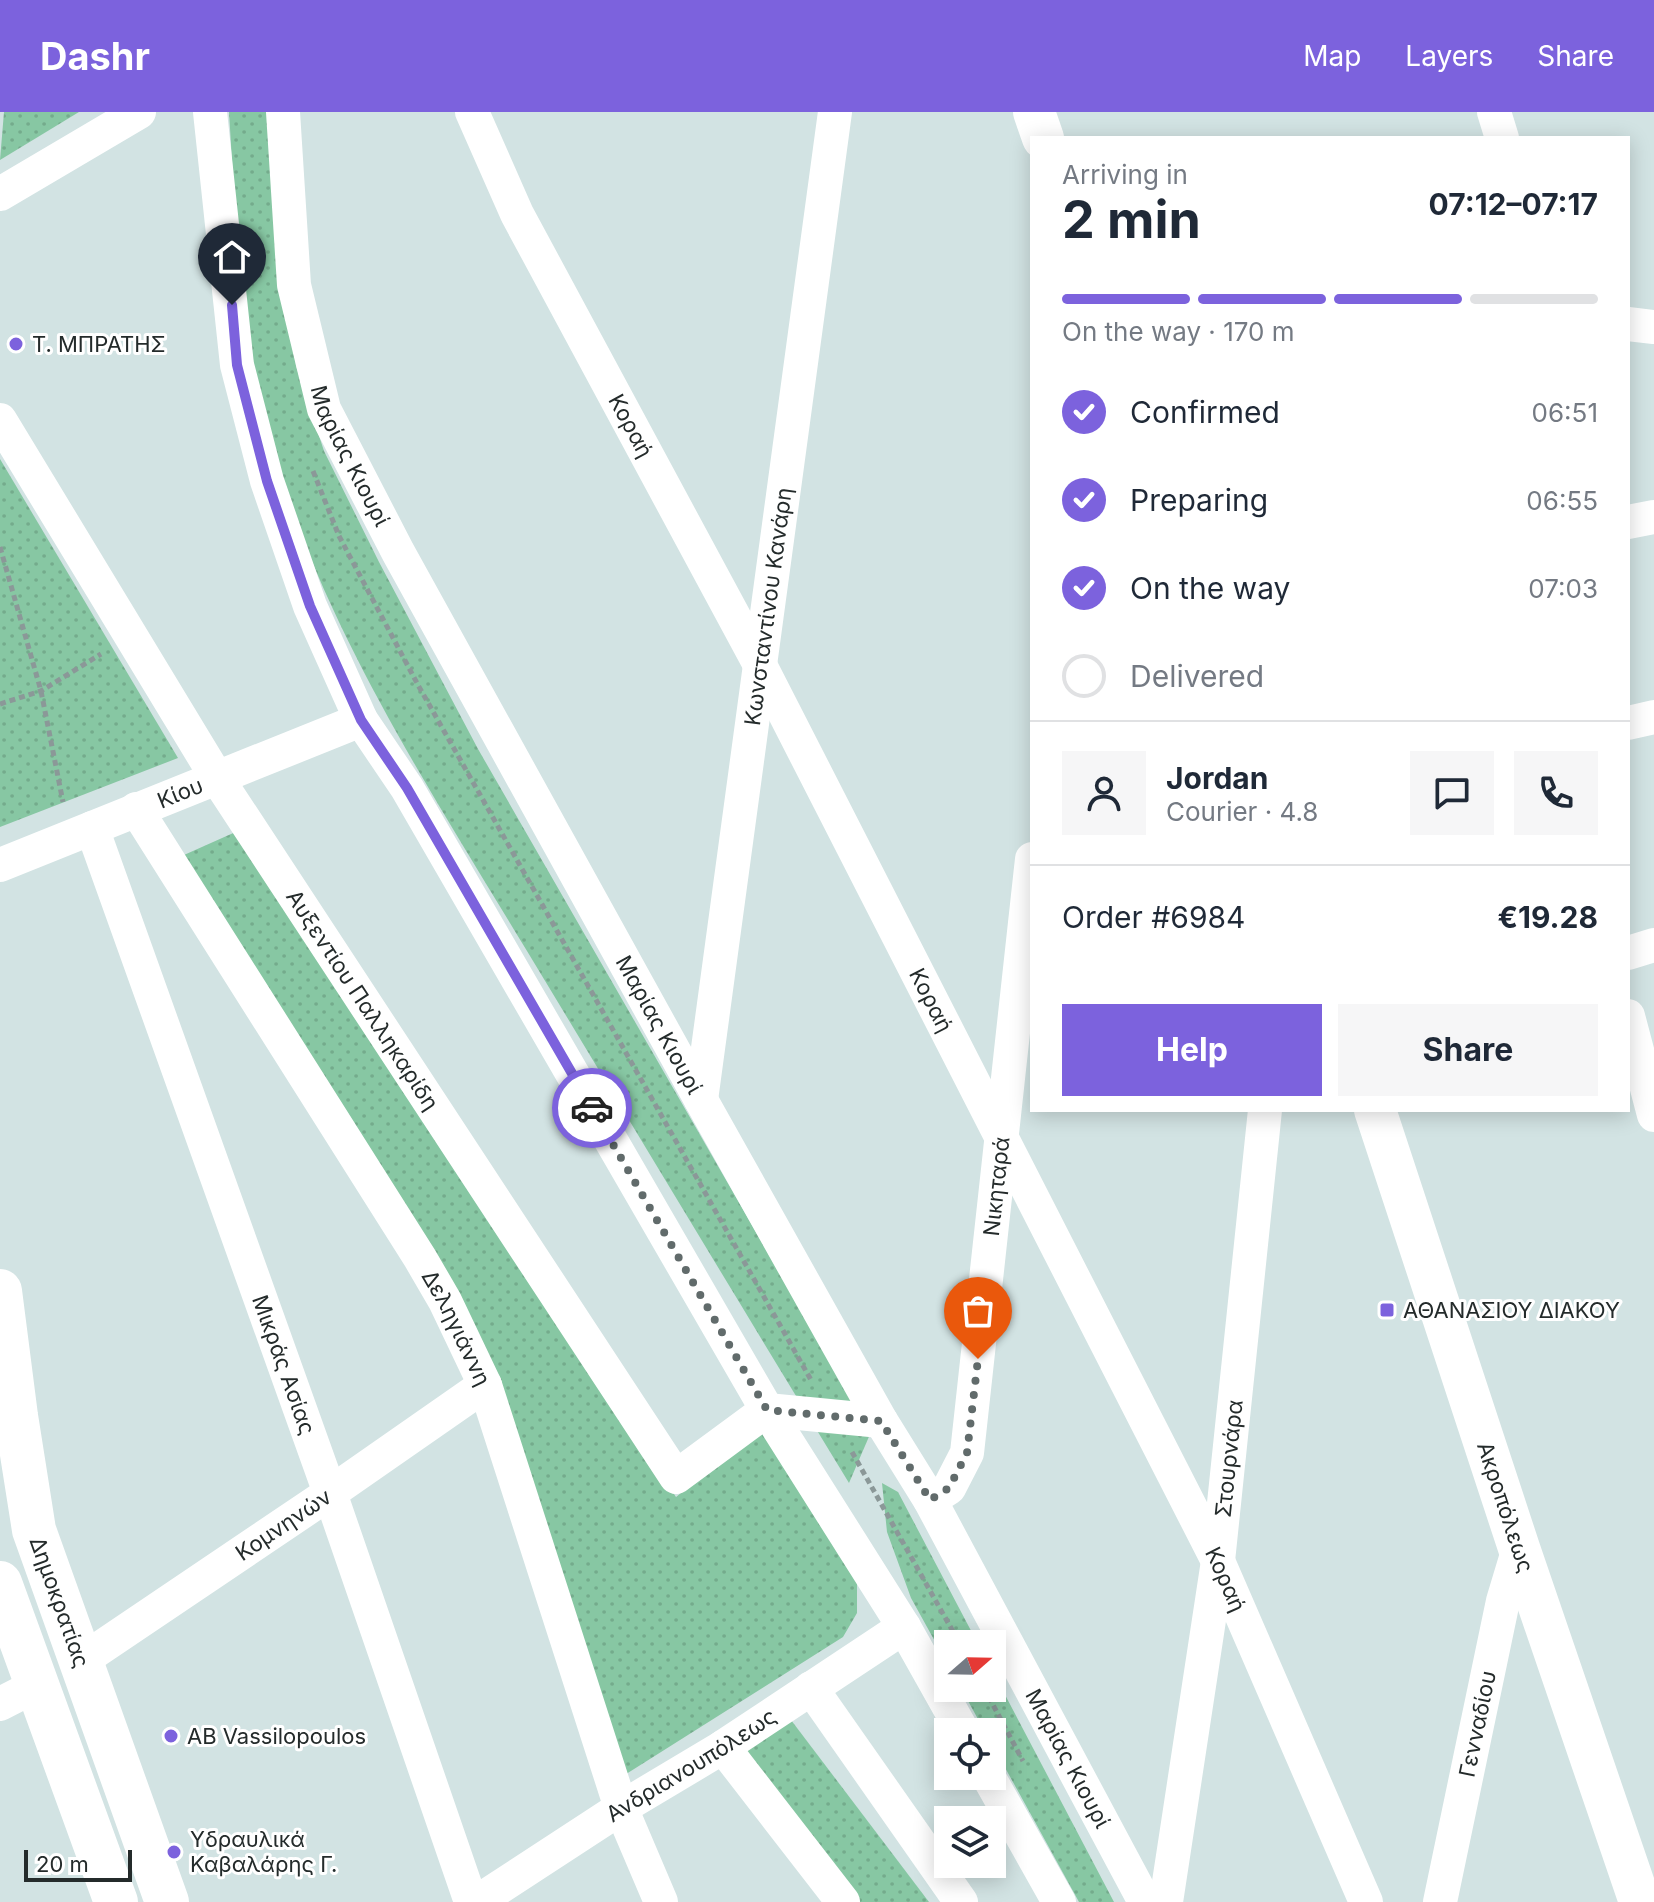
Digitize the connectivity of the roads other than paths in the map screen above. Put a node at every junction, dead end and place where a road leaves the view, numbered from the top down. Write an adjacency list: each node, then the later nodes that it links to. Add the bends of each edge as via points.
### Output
1 (139, 112): 10 (street)
2 (210, 112): 18 (street, via 241,379 267,481 310,606)
3 (283, 112): 28 (street, Μαρίας Κιουρί, via 294,285 324,409)
4 (472, 112): 16 (street, Κοραή, via 517,214)
5 (835, 112): 16 (street, Κωνσταντίνου Κανάρη)
6 (1034, 112): 8 (street)
7 (1494, 112): 9 (street)
8 (1042, 136)
9 (1501, 136)
10 (0, 194)
11 (1630, 324): 12 (street)
12 (1654, 327)
13 (0, 420): 20 (street, Αυξεντίου Παλληκαρίδη)
14 (1654, 517): 15 (street)
15 (1630, 522)
16 (760, 665): 28 (street, Κωνσταντίνου Κανάρη); 32 (street, Κοραή)
17 (1654, 717): 19 (street)
18 (361, 720): 20 (street, Κίου); 35 (street, via 407,788)
19 (1630, 723)
20 (217, 778): 21 (street, Κίου); 35 (street, Αυξεντίου Παλληκαρίδη, via 676,1477)
21 (136, 809): 22 (street, Κίου); 34 (street, Δεληγιάννη, via 420,1258)
22 (81, 832): 23 (street, Κίου); 37 (street, Μικράς Ασίας)
23 (0, 865)
24 (1030, 878): 32 (street, Νικηταρά)
25 (1654, 945): 26 (street)
26 (1630, 952)
27 (1630, 1024): 31 (street)
28 (701, 1100): 36 (street, Μαρίας Κιουρί)
29 (1265, 1112): 40 (street, Στουρνάρα)
30 (1376, 1112): 39 (street, Ακροπόλεως)
31 (1654, 1115)
32 (1003, 1141): 38 (street, Νικηταρά, via 967,1453 949,1488); 40 (street, Κοραή)
33 (0, 1291): 43 (main road, Δημοκρατίας, via 34,1530)
34 (485, 1385): 37 (street, Κομνηνών); 49 (street, Δεληγιάννη)
35 (767, 1410): 36 (street); 42 (street)
36 (881, 1421): 38 (street, Μαρίας Κιουρί)
37 (330, 1493): 43 (street, Κομνηνών); 52 (street, Μικράς Ασίας)
38 (930, 1500): 57 (street, Μαρίας Κιουρί)
39 (1519, 1548): 60 (street, Γενναδίου, via 1503,1601); 61 (street, Ακροπόλεως)
40 (1218, 1561): 58 (street, Στουρνάρα); 59 (street, Κοραή)
41 (0, 1583): 45 (main road)
42 (904, 1627): 44 (street, Ανδριανουπόλεως); 46 (street)
43 (81, 1661): 51 (main road, Δημοκρατίας)
44 (811, 1688): 47 (street, Ανδριανουπόλεως); 55 (street)
45 (19, 1695): 50 (main road)
46 (955, 1718)
47 (723, 1747): 49 (street, Ανδριανουπόλεως); 54 (street)
48 (996, 1790): 56 (street)
49 (621, 1808): 52 (street, Ανδριανουπόλεως); 53 (street, Δεληγιάννη)
50 (116, 1902)
51 (167, 1902)
52 (474, 1902)
53 (661, 1902)
54 (843, 1902)
55 (961, 1902)
56 (1059, 1902)
57 (1145, 1902)
58 (1166, 1902)
59 (1366, 1902)
60 (1440, 1902)
61 (1640, 1902)

